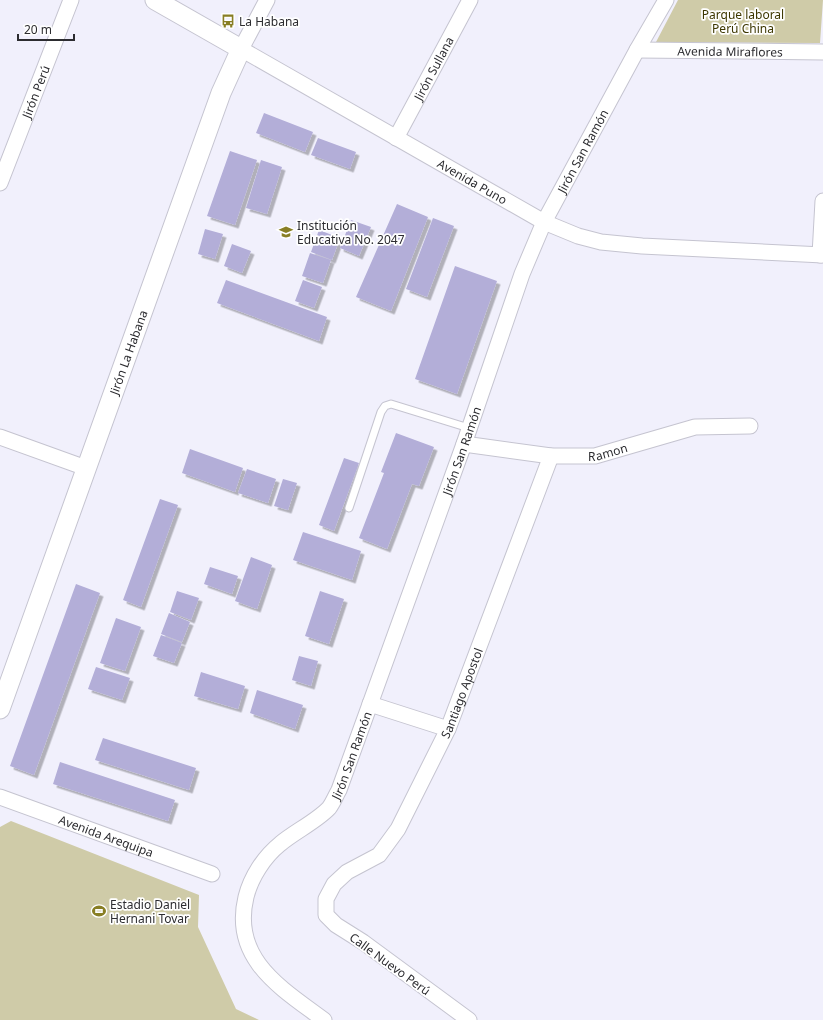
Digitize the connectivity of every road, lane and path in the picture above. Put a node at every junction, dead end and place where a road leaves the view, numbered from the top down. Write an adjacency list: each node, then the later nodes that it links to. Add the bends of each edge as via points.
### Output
1 (71, 0): 10 (street, Jirón Perú)
2 (155, 0): 6 (street, Avenida Puno)
3 (267, 0): 6 (street, Jirón La Habana)
4 (470, 0): 9 (street, Jirón Sullana)
5 (666, 0): 7 (street, Jirón San Ramón)
6 (241, 49): 9 (street, Avenida Puno); 19 (street, Jirón La Habana, via 221,93)
7 (637, 50): 8 (street, Avenida Miraflores); 12 (street, Jirón San Ramón)
8 (823, 52)
9 (396, 138): 12 (street, Avenida Puno)
10 (0, 183)
11 (823, 201): 13 (street)
12 (544, 222): 13 (street, Avenida Puno, via 601,242 642,246); 15 (street, Jirón San Ramón, via 522,274)
13 (821, 251)
14 (750, 426): 18 (street, Ramon, via 696,427 595,456)
15 (469, 428): 17 (street, Jirón San Ramón); 20 (lane, via 391,404 385,406)
16 (0, 437): 19 (street)
17 (464, 444): 18 (street, Ramon); 21 (street, Jirón San Ramón)
18 (551, 456): 23 (street, Santiago Apostol)
19 (86, 468): 22 (street, Jirón La Habana)
20 (349, 508)
21 (370, 704): 23 (street); 27 (street, Jirón San Ramón, via 339,790 329,808 279,844 264,861 249,888 242,913 243,930 252,955 272,979)
22 (0, 709)
23 (448, 729): 26 (street, Santiago Apostol, via 389,842 379,855 347,872 334,884)
24 (0, 797): 25 (street, Avenida Arequipa)
25 (212, 874)
26 (326, 899): 28 (street, Calle Nuevo Perú, via 326,915 336,925)
27 (324, 1020)
28 (468, 1020)

